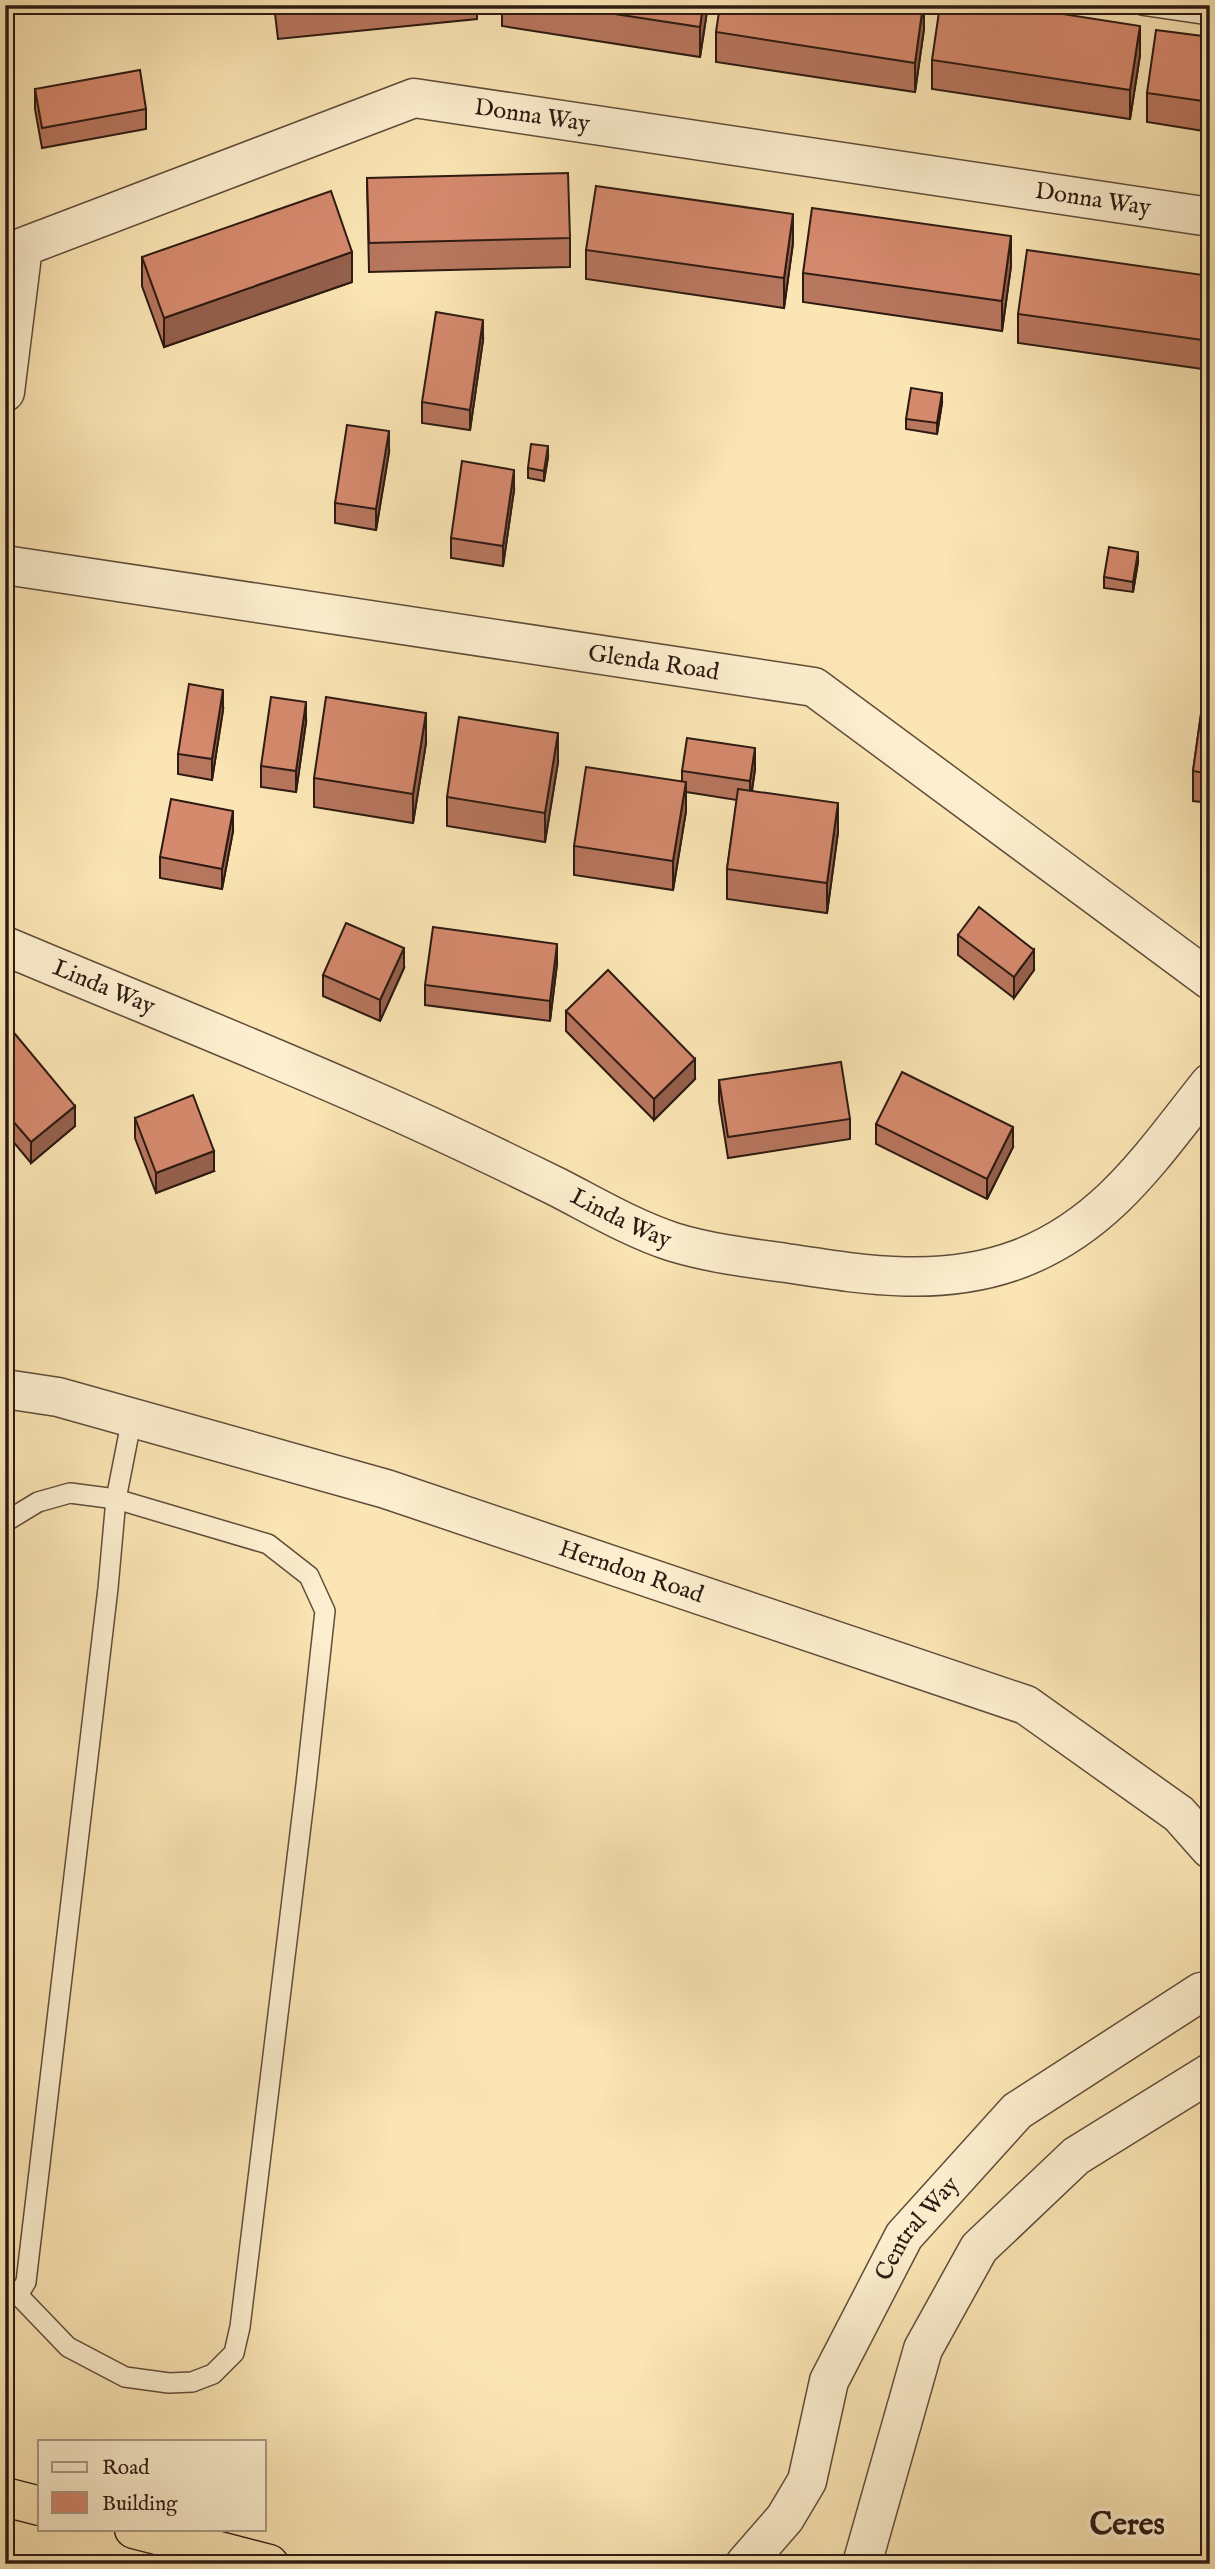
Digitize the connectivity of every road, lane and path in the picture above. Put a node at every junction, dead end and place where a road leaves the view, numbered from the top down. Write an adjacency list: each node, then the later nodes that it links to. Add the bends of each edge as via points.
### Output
1 (1142, 5): 2 (lane)
2 (1210, 15)
3 (1210, 217): 4 (street, Donna Way, via 414,98 23,247)
4 (5, 392)
5 (5, 565): 7 (street, Glenda Road, via 814,687)
6 (5, 946): 8 (street, Linda Way, via 466,1142 673,1242 865,1275 911,1279 963,1274 1018,1259 1065,1237 1129,1185)
7 (1210, 980)
8 (1210, 1083)
9 (5, 1389): 10 (street, Herndon Road, via 58,1397)
10 (132, 1418): 11 (lane); 13 (street, Herndon Road, via 386,1489 1026,1705 1179,1814)
11 (116, 1499): 12 (lane, via 71,1493 38,1503); 16 (lane, via 26,2282); 16 (lane, via 268,1544 309,1576 325,1611 240,2327 234,2353 213,2374 192,2382 169,2383 125,2377 68,2347)
12 (5, 1522)
13 (1210, 1849)
14 (1210, 1991): 21 (street, Central Way, via 1200,1992 1017,2111 904,2236 829,2381 807,2481 785,2518)
15 (1210, 2073): 22 (street, via 1076,2156 979,2248 923,2349)
16 (12, 2290)
17 (5, 2497): 18 (highway)
18 (38, 2505)
19 (138, 2530): 20 (highway)
20 (270, 2564)
21 (745, 2564)
22 (862, 2564)

